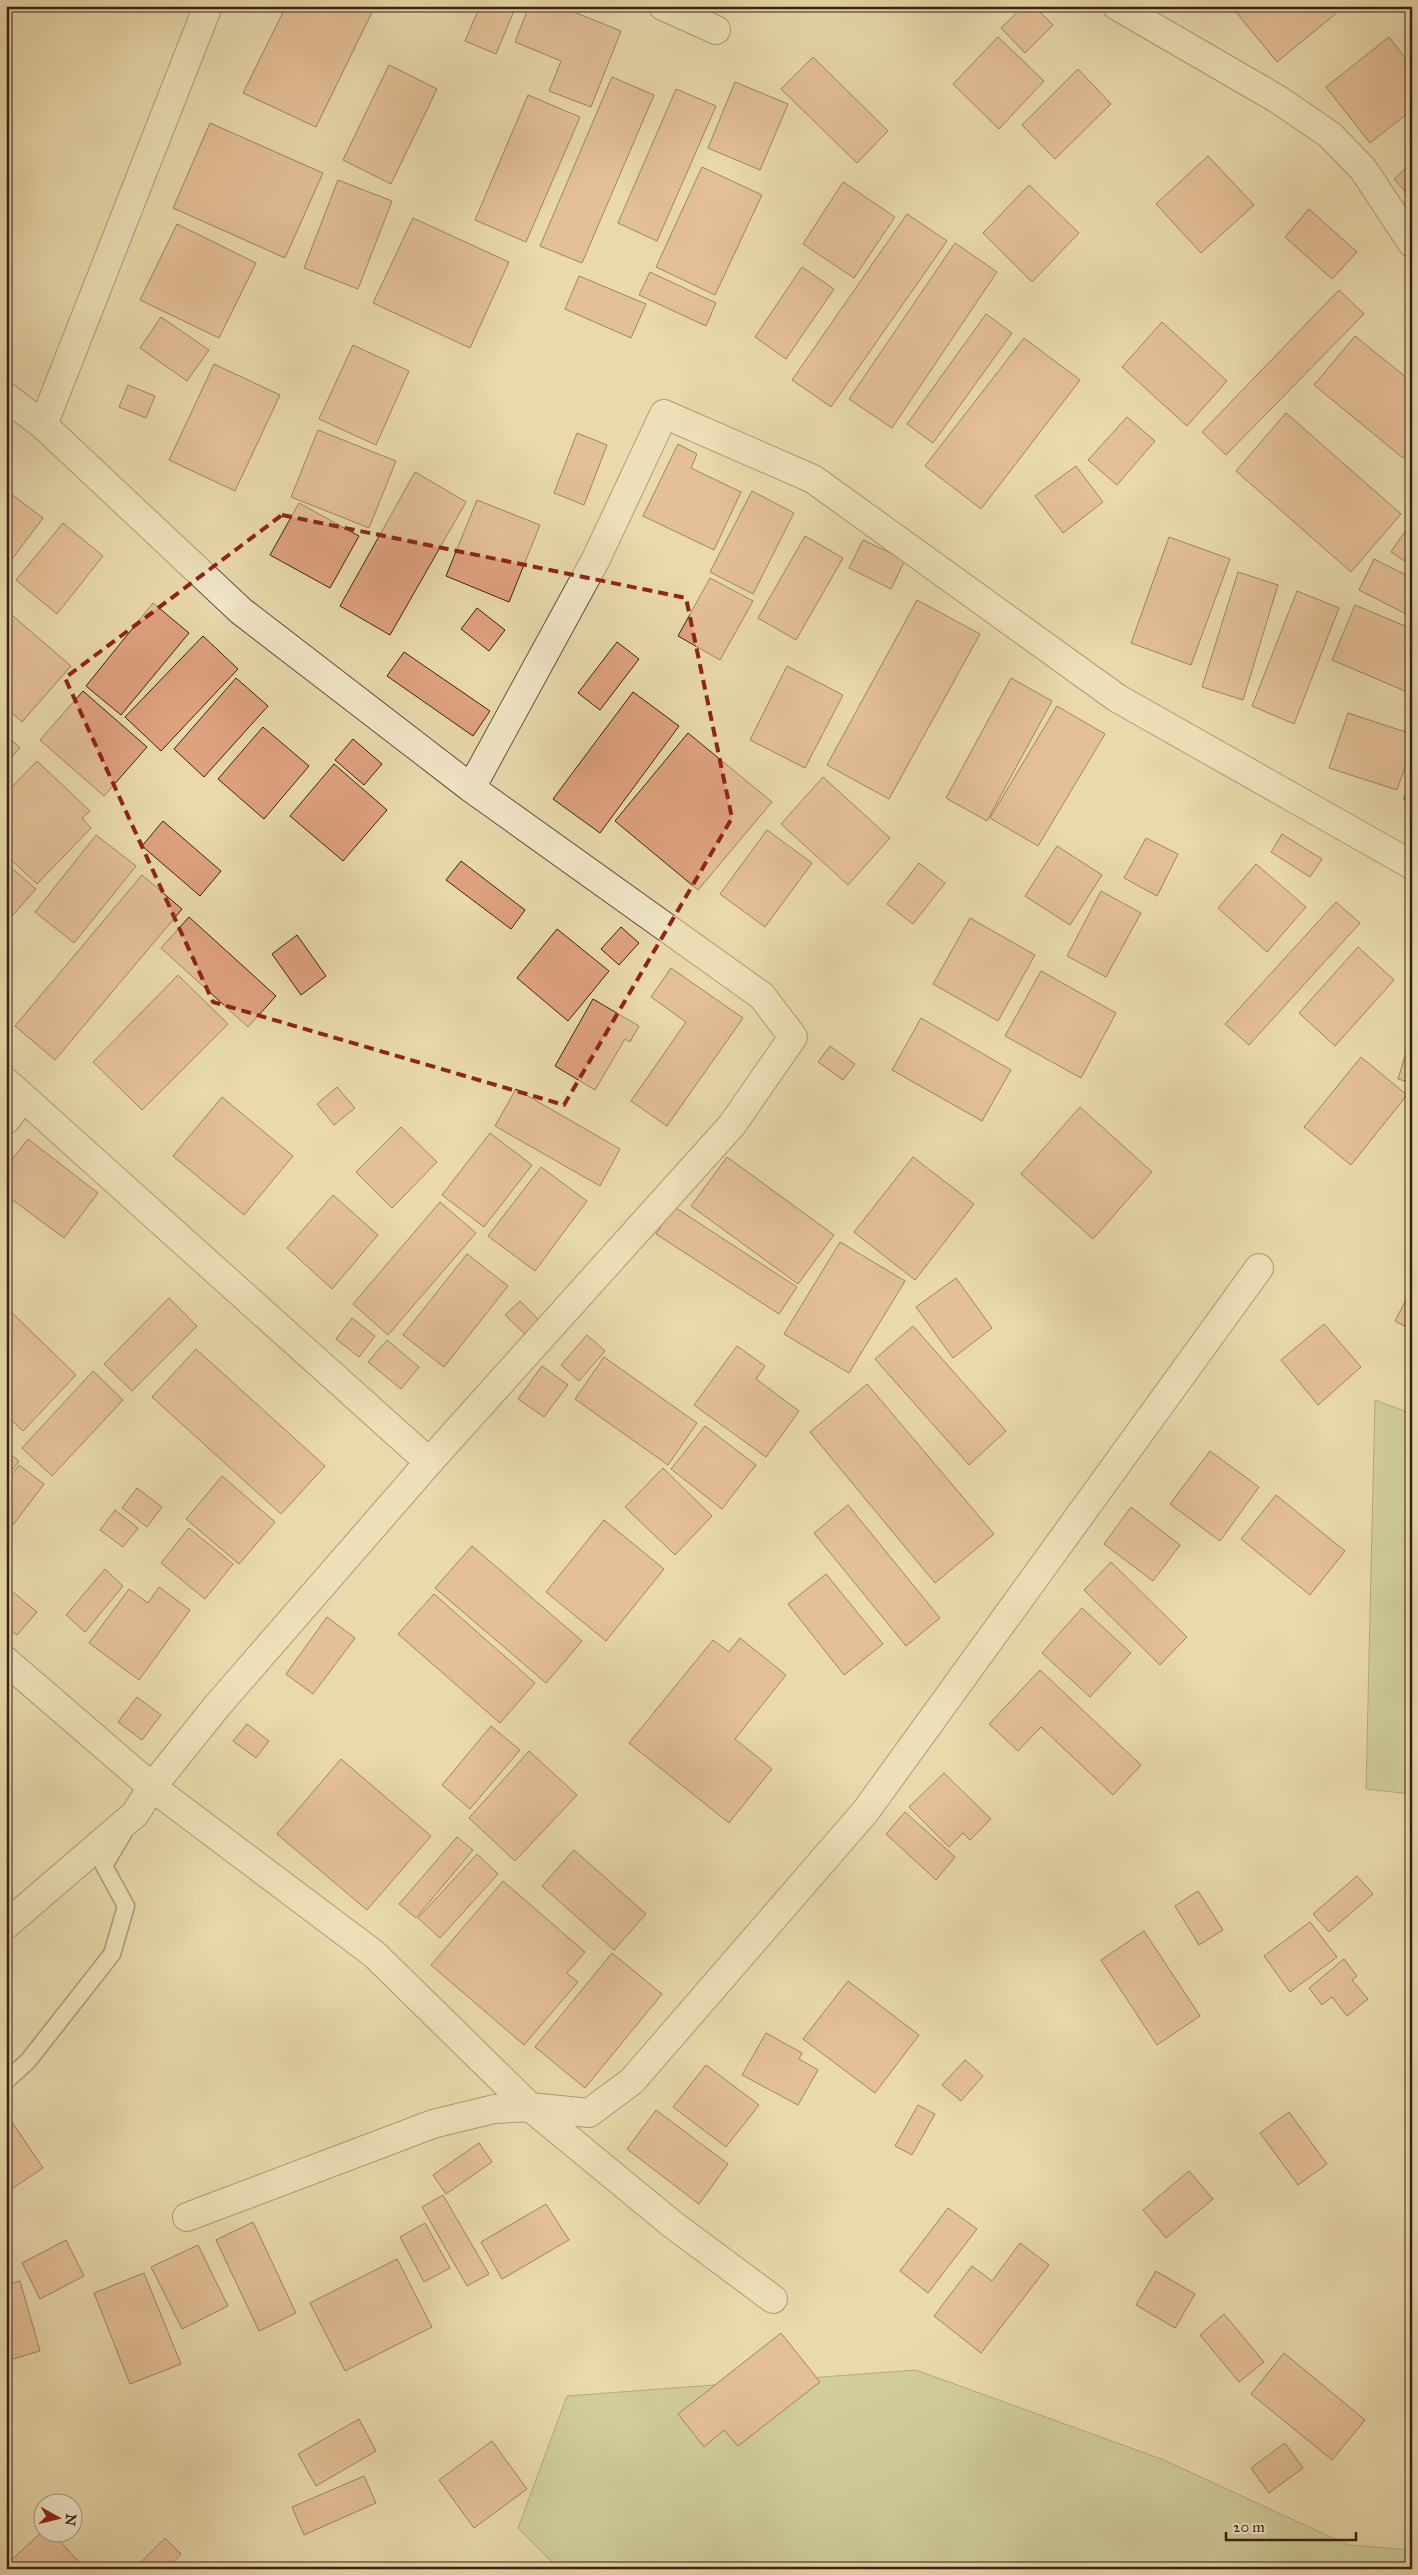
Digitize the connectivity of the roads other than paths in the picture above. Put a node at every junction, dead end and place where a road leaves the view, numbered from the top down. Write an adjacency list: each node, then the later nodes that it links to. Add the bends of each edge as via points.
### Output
1 (208, 6): 7 (street)
2 (663, 6): 4 (street)
3 (1117, 6): 5 (street, via 1279,100 1330,135 1363,169)
4 (716, 30)
5 (1412, 243)
6 (6, 397): 7 (street)
7 (42, 425): 8 (street, via 241,611)
8 (471, 788): 9 (street, via 596,559 664,414 813,479 1117,698); 13 (street, via 762,996 794,1037 732,1125)
9 (1412, 865)
10 (15, 1089): 11 (street); 13 (street)
11 (6, 1120)
12 (1259, 1268): 19 (street, via 865,1812 639,2074 589,2113)
13 (429, 1462): 15 (street, via 224,1698)
14 (6, 1661): 15 (street)
15 (152, 1787): 16 (street); 19 (street, via 374,1954)
16 (135, 1814): 17 (street); 18 (lane, via 104,1866 126,1906 112,1954 28,2062)
17 (6, 1925)
18 (6, 2081)
19 (530, 2107): 20 (street, via 494,2109 433,2124); 21 (street, via 672,2224)
20 (187, 2217)
21 (773, 2299)

